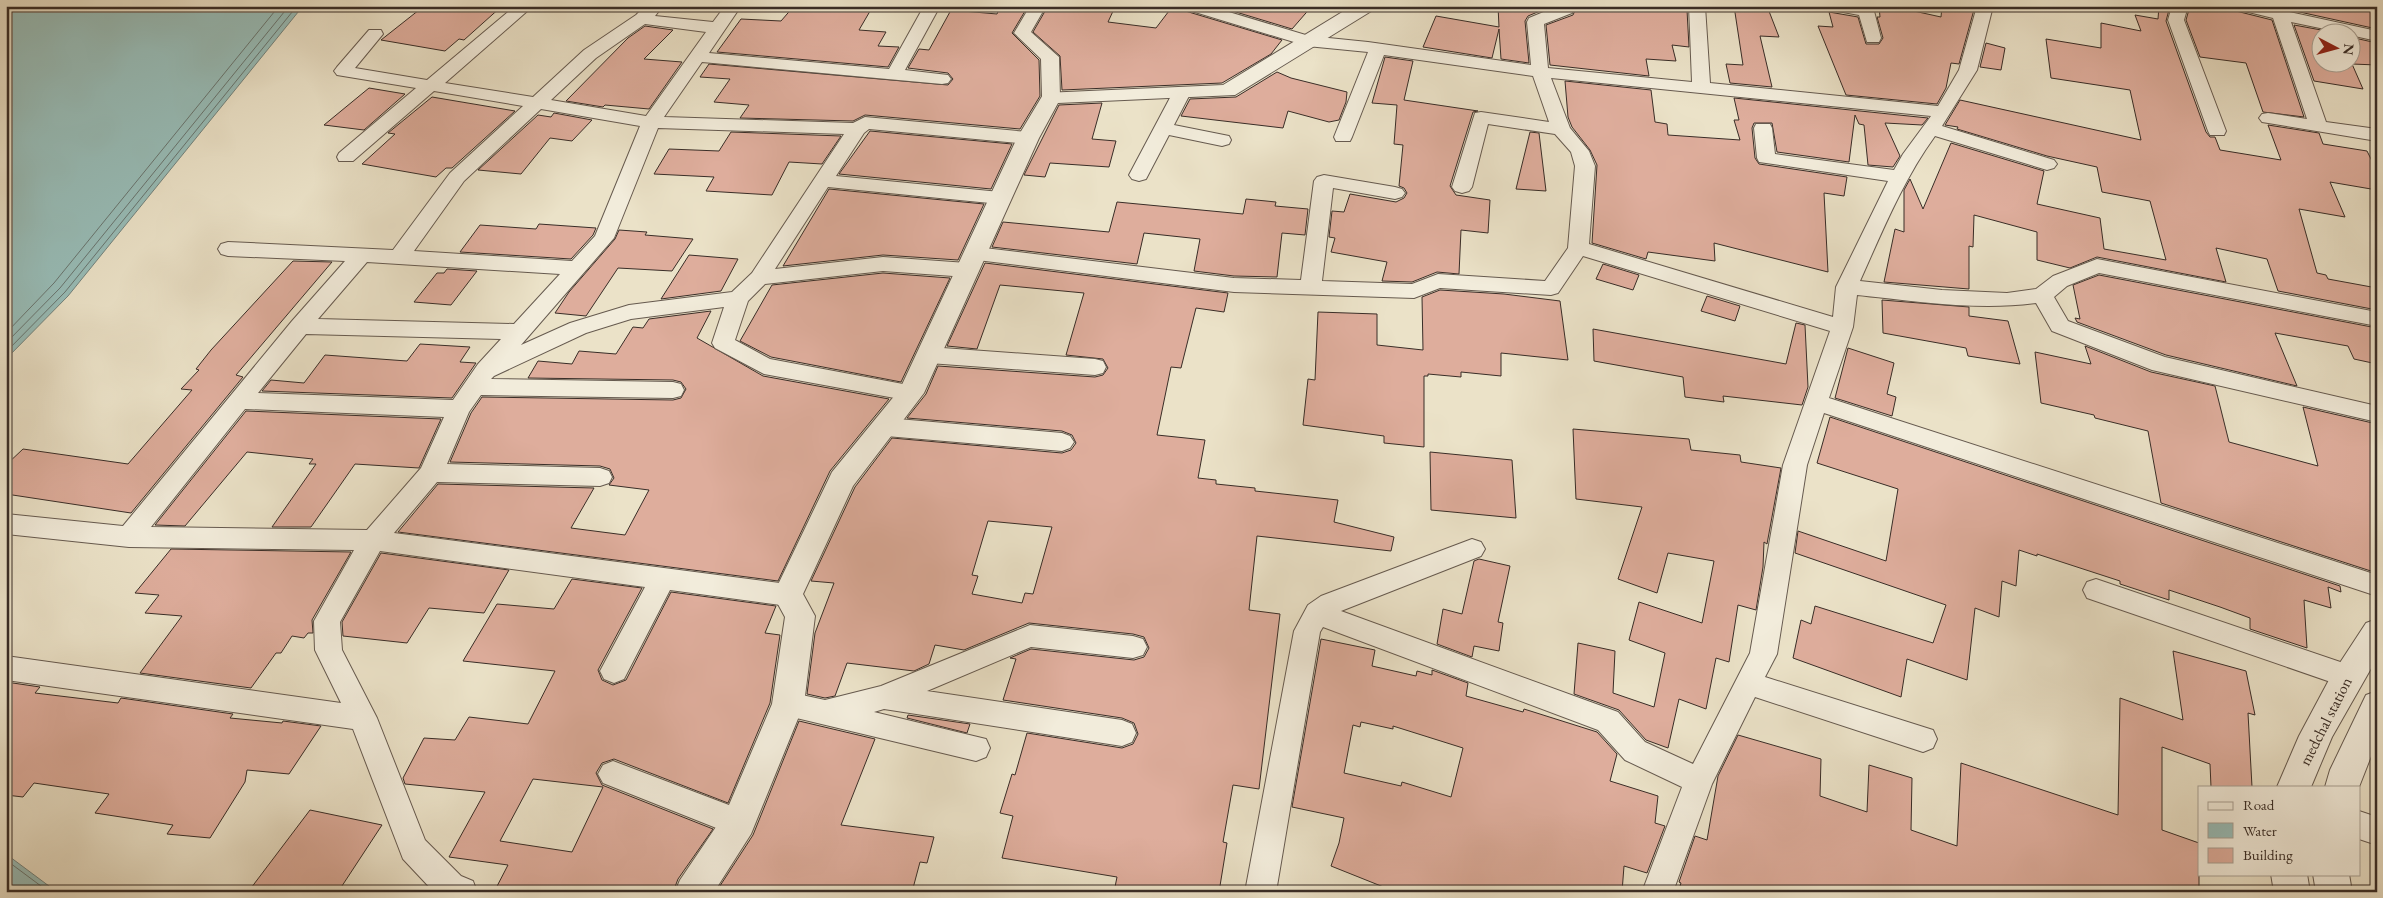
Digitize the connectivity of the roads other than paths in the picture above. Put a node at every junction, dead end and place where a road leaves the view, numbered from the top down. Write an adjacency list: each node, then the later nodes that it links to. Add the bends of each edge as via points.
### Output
1 (525, 6): 27 (street)
2 (656, 6): 16 (street)
3 (733, 6): 17 (street)
4 (932, 6): 25 (street)
5 (1038, 6): 30 (street, via 1022,33 1050,57)
6 (1191, 6): 21 (street)
7 (1366, 6): 21 (street)
8 (1566, 6): 24 (street, via 1566,9 1535,22)
9 (1697, 6): 28 (street)
10 (1833, 6): 14 (street)
11 (1985, 6): 33 (street, via 1968,70)
12 (2180, 6): 40 (street, via 2176,20)
13 (2242, 6): 15 (street)
14 (1867, 9): 20 (street)
15 (2276, 10): 19 (street); 35 (street)
16 (642, 19): 17 (street); 31 (street, via 590,54)
17 (717, 28): 23 (street)
18 (375, 34): 27 (street, via 343,70)
19 (2377, 36)
20 (1873, 38)
21 (1307, 41): 22 (street); 29 (street, via 1228,91)
22 (1378, 48): 24 (street); 42 (street)
23 (699, 57): 25 (street); 34 (street)
24 (1540, 72): 28 (street); 39 (street)
25 (894, 75): 26 (street)
26 (942, 79)
27 (431, 85): 31 (street); 45 (street)
28 (1701, 87): 33 (street)
29 (1181, 94): 30 (street); 36 (street)
30 (1051, 97): 43 (street)
31 (538, 104): 34 (street); 56 (street, via 457,177)
32 (2268, 118): 35 (street)
33 (1937, 120): 46 (street); 48 (street)
34 (651, 122): 38 (street); 58 (street, via 604,238)
35 (2318, 125): 41 (street)
36 (1164, 128): 44 (street); 47 (street)
37 (1763, 128): 48 (street, via 1766,158)
38 (857, 129): 43 (street, via 865,123); 49 (street)
39 (1561, 129): 50 (street, via 1481,117); 53 (street, via 1580,151 1585,166)
40 (2217, 130)
41 (2377, 135)
42 (1343, 137)
43 (1028, 138): 52 (street)
44 (1222, 140)
45 (346, 156)
46 (2047, 164)
47 (1139, 175)
48 (1900, 177): 60 (street)
49 (824, 181): 52 (street); 59 (street)
50 (1462, 187)
51 (1395, 193): 61 (street, via 1324,181)
52 (1000, 198): 57 (street)
53 (1578, 248): 61 (street, via 1551,288 1438,281 1414,291); 66 (street)
54 (228, 249): 55 (street)
55 (362, 255): 56 (street); 65 (street)
56 (399, 257): 58 (street)
57 (972, 262): 59 (street, via 883,264); 61 (street, via 1234,285); 68 (street)
58 (578, 268): 67 (street)
59 (759, 278): 63 (street)
60 (1848, 286): 62 (street, via 1942,297 2007,300); 66 (street)
61 (1311, 288)
62 (2042, 296): 64 (street, via 2060,281 2097,266); 76 (street, via 2060,326 2160,364)
63 (738, 298): 70 (street, via 629,312 578,328); 72 (street, via 723,343 764,366)
64 (2377, 319)
65 (300, 326): 67 (street); 73 (street)
66 (1842, 327): 74 (street)
67 (520, 332): 70 (street)
68 (929, 355): 69 (street); 72 (street)
69 (1095, 367)
70 (481, 378): 71 (street); 75 (street)
71 (673, 390)
72 (911, 393): 77 (street)
73 (239, 401): 75 (street); 82 (street)
74 (1816, 402): 86 (street); 95 (street, via 1795,465 1763,654)
75 (459, 409): 79 (street)
76 (2377, 414)
77 (886, 427): 78 (street); 88 (street, via 842,480)
78 (1062, 442)
79 (431, 473): 80 (street); 83 (street)
80 (600, 477)
81 (6, 524): 82 (street)
82 (129, 537): 83 (street)
83 (373, 540): 85 (street); 100 (street, via 327,621 329,650)
84 (1472, 549): 89 (street, via 1330,604)
85 (662, 580): 88 (street); 93 (street)
86 (2377, 586)
87 (2096, 590): 94 (street)
88 (788, 595): 97 (street, via 800,616)
89 (1317, 613): 105 (street, via 1608,721 1635,751); 115 (street, via 1307,630)
90 (2377, 632): 94 (street, medchal station)
91 (1133, 647): 96 (street, via 1030,636)
92 (6, 668): 100 (street)
93 (614, 671)
94 (2348, 676): 106 (street, medchal station, via 2304,755)
95 (1748, 683): 102 (street); 105 (street)
96 (884, 697): 99 (street); 101 (street)
97 (788, 704): 99 (street); 108 (street)
98 (2377, 705): 107 (street)
99 (826, 712): 103 (street)
100 (363, 718): 113 (street, via 414,849 450,887)
101 (1122, 733)
102 (1922, 739)
103 (976, 748)
104 (613, 774): 108 (street)
105 (1699, 781): 116 (street)
106 (2294, 786)
107 (2342, 786)
108 (739, 823): 114 (street)
109 (2360, 825): 110 (street)
110 (2377, 831)
111 (2289, 876): 117 (street)
112 (2331, 876): 118 (street)
113 (462, 892)
114 (693, 892)
115 (1260, 892)
116 (1657, 892)
117 (2292, 892)
118 (2334, 892)

